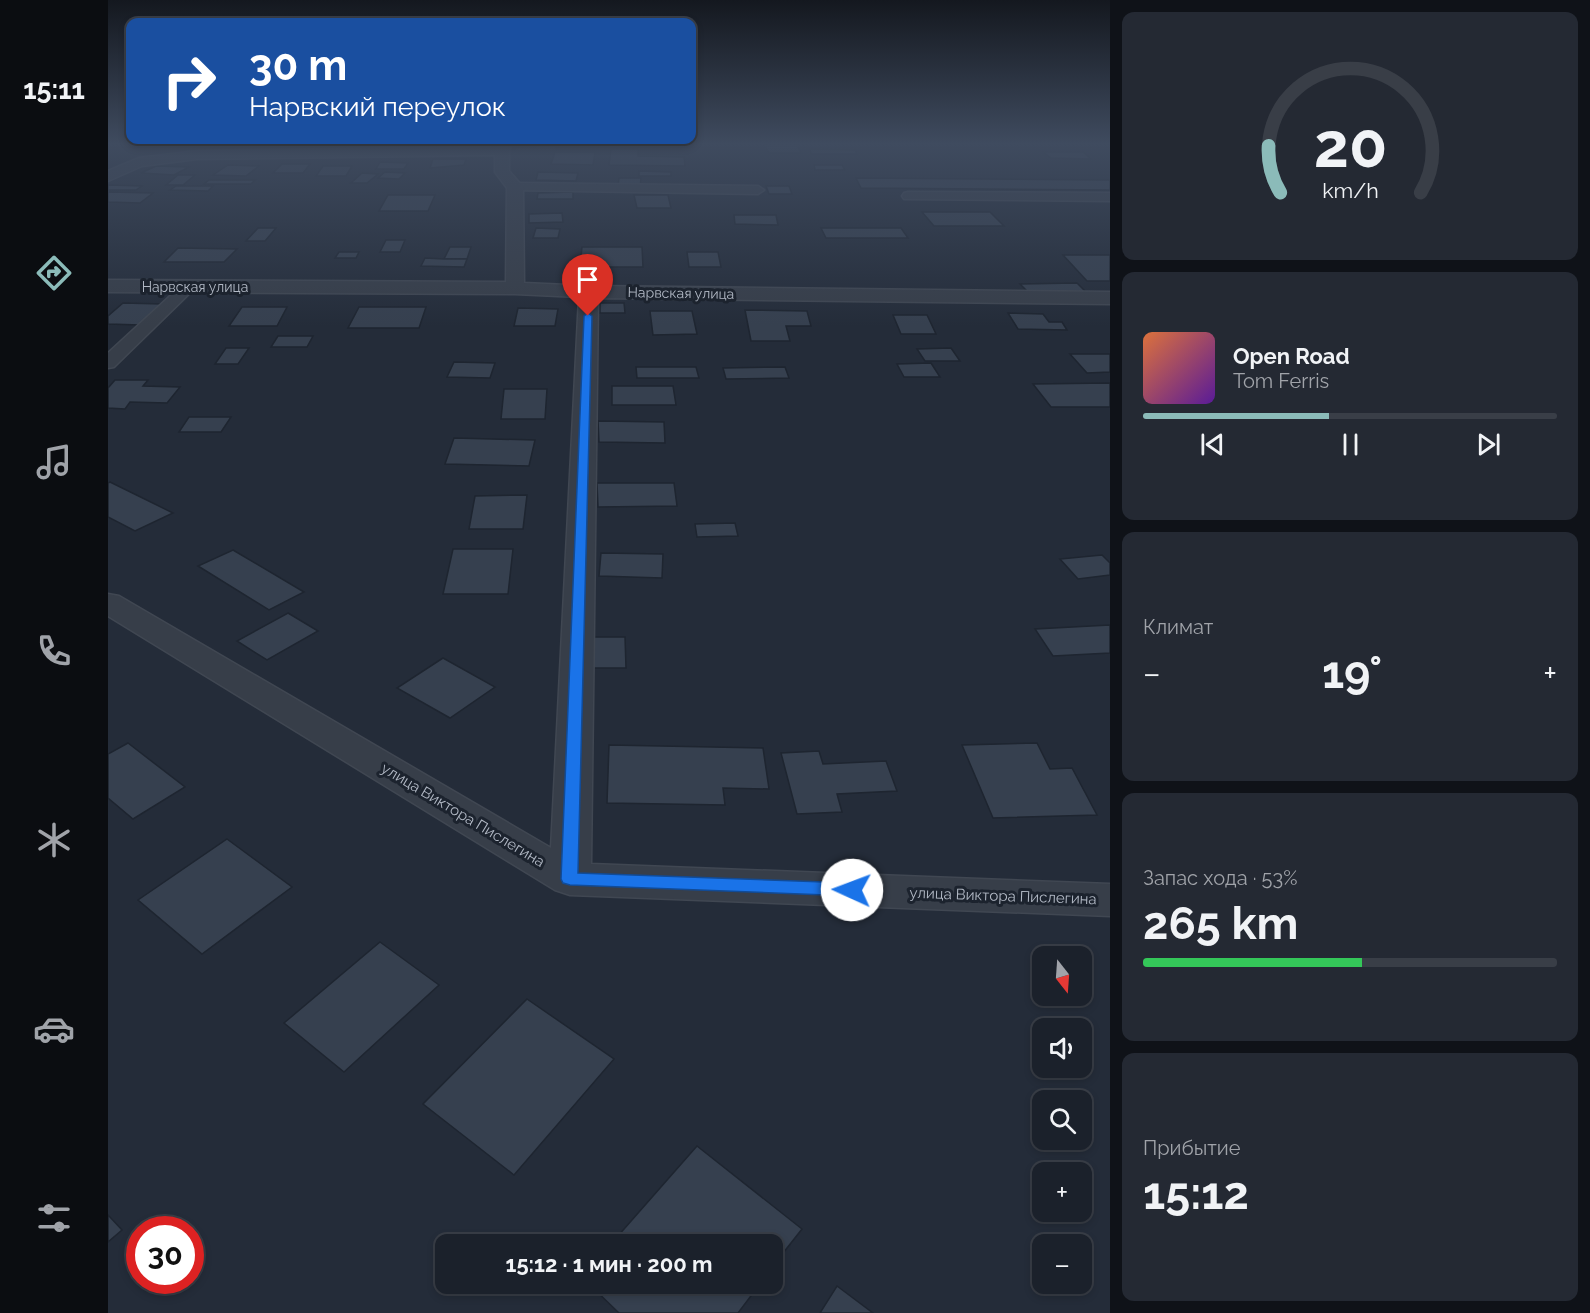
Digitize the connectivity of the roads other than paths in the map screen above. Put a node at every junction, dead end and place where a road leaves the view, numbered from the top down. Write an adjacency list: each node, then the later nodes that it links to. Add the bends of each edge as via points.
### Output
1 (515, 203): 4 (street)
2 (108, 286): 3 (street, Нарвская улица)
3 (188, 287): 4 (street, Нарвская улица); 7 (lane)
4 (515, 288): 5 (street, Нарвская улица)
5 (589, 292): 6 (street, Нарвская улица); 9 (street)
6 (1110, 298)
7 (108, 363)
8 (108, 603): 9 (street, улица Виктора Пислегина)
9 (570, 879): 10 (street, улица Виктора Пислегина)
10 (1110, 900)

